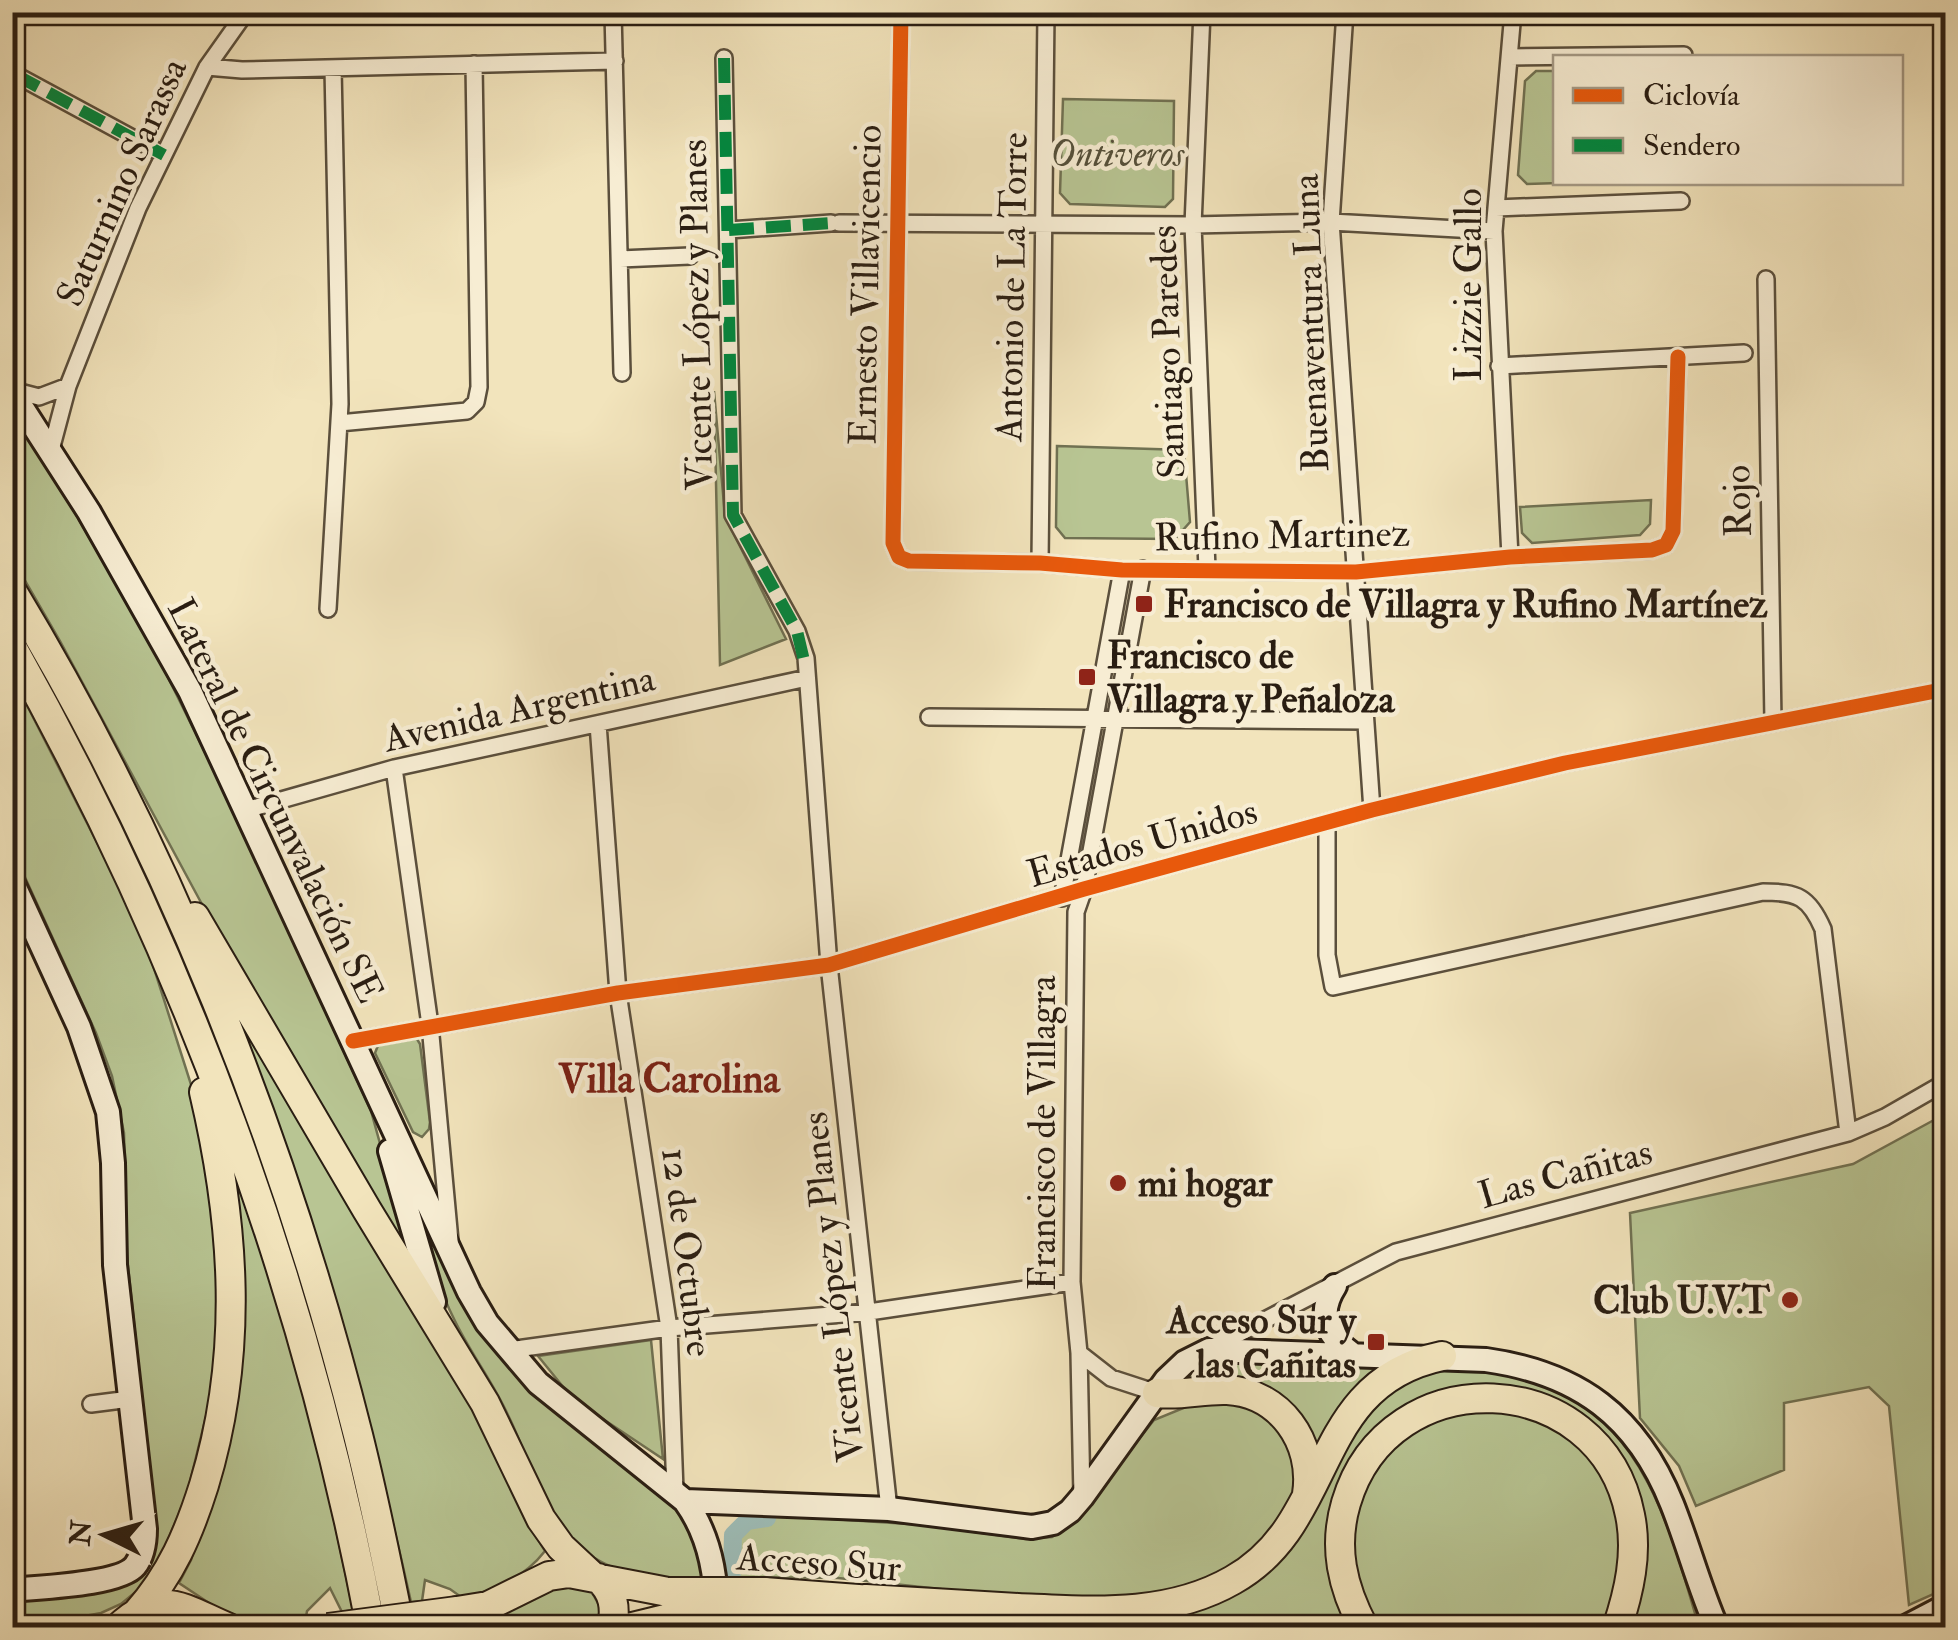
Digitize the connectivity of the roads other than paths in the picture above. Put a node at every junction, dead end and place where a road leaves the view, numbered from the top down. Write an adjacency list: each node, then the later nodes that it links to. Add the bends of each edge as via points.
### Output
1 (246, 12): 13 (street, Saturnino Sarassa)
2 (613, 12): 11 (street)
3 (901, 12): 19 (street, Ernesto Villavicencio)
4 (1046, 12): 21 (street, Antonio de La Torre)
5 (1202, 12): 22 (street, Santiago Paredes)
6 (1346, 12): 20 (street, Buenaventura Luna)
7 (1513, 12): 10 (street, Lizzie Gallo)
8 (1553, 57): 10 (street)
9 (724, 58): 23 (street, Vicente López y Planes)
10 (1510, 58): 18 (street, Lizzie Gallo)
11 (615, 61): 12 (street); 26 (street)
12 (474, 64): 14 (street); 34 (street, via 476,402 468,411)
13 (207, 67): 14 (street); 16 (street, Saturnino Sarassa)
14 (334, 68): 34 (street)
15 (16, 75): 16 (street)
16 (164, 155): 32 (street, Saturnino Sarassa)
17 (1681, 201): 18 (street)
18 (1496, 208): 24 (street, Lizzie Gallo)
19 (899, 222): 21 (street); 23 (street); 36 (street, Ernesto Villavicencio, via 893,543)
20 (1331, 222): 22 (street); 24 (street); 42 (street, Buenaventura Luna)
21 (1045, 224): 22 (street); 38 (street, Antonio de La Torre)
22 (1193, 225): 40 (street, Santiago Paredes)
23 (728, 230): 46 (street, Vicente López y Planes, via 732,515 797,631)
24 (1494, 230): 30 (street, Lizzie Gallo)
25 (690, 256): 26 (street)
26 (620, 259): 31 (street)
27 (1766, 279): 52 (street, Rojo)
28 (1744, 353): 29 (street)
29 (1678, 356): 30 (street); 37 (street, Rufino Martinez, via 1674,531 1666,545)
30 (1499, 366): 37 (street, Lizzie Gallo)
31 (622, 373)
32 (68, 386): 33 (street, Lateral de Circunvalación SE, via 38,397); 35 (street, Saturnino Sarassa)
33 (12, 391): 35 (street, Lateral de Circunvalación SE)
34 (338, 424): 44 (street)
35 (51, 450): 56 (street, Lateral de Circunvalación SE, via 160,635)
36 (899, 557): 38 (street, Rufino Martinez)
37 (1510, 557): 42 (street, Rufino Martinez)
38 (1040, 562): 41 (street, Rufino Martinez)
39 (1144, 569): 40 (street, Rufino Martinez); 41 (street, Rufino Martinez); 50 (street, Francisco de Villagra)
40 (1207, 569): 42 (street, Rufino Martinez)
41 (1122, 570): 49 (street)
42 (1356, 572): 51 (street, Buenaventura Luna)
43 (12, 591): 55 (highway)
44 (328, 609)
45 (12, 647): 62 (highway)
46 (807, 678): 53 (street, Avenida Argentina); 64 (street, Vicente López y Planes)
47 (1946, 690): 52 (street, Estados Unidos)
48 (929, 717): 49 (street)
49 (1095, 717): 50 (street); 61 (street)
50 (1115, 718): 51 (street); 60 (street, Francisco de Villagra)
51 (1365, 720): 57 (street, Buenaventura Luna)
52 (1773, 722): 57 (street, Estados Unidos)
53 (598, 724): 54 (street, Avenida Argentina); 65 (street, 12 de Octubre)
54 (394, 768): 56 (street, Avenida Argentina); 66 (street)
55 (114, 776): 81 (highway); 99 (highway, via 222,1018 292,1207 358,1434)
56 (246, 810): 67 (street, Lateral de Circunvalación SE)
57 (1372, 810): 58 (street, Estados Unidos)
58 (1327, 825): 60 (street, Estados Unidos); 70 (street, via 1333,988 1763,892 1800,896 1823,929)
59 (12, 881): 83 (street, via 105,1096)
60 (1084, 889): 61 (street, Estados Unidos); 63 (street, Francisco de Villagra)
61 (1062, 898): 63 (street); 64 (street, Estados Unidos)
62 (143, 906): 95 (highway, via 201,1077 229,1222 233,1298 225,1396 208,1470 181,1549); 98 (highway, via 279,1258 324,1419)
63 (1076, 912): 72 (street, Francisco de Villagra)
64 (829, 966): 65 (street, Estados Unidos); 74 (street, Vicente López y Planes)
65 (618, 993): 66 (street, Estados Unidos); 75 (street, 12 de Octubre)
66 (430, 1025): 67 (street, Estados Unidos); 71 (street)
67 (353, 1040): 69 (street, Lateral de Circunvalación SE)
68 (1946, 1082): 70 (street, Las Cañitas)
69 (375, 1089): 71 (street, Lateral de Circunvalación SE); 81 (street, via 425,1282)
70 (1848, 1134): 73 (street, Las Cañitas, via 1396,1252)
71 (452, 1259): 76 (street, Lateral de Circunvalación SE)
72 (1072, 1282): 74 (street); 78 (street, Francisco de Villagra)
73 (1335, 1286): 77 (street, Las Cañitas); 79 (street, via 1325,1320 1332,1337)
74 (869, 1312): 75 (street); 88 (street, Vicente López y Planes)
75 (669, 1328): 76 (street); 85 (street, 12 de Octubre)
76 (509, 1350): 85 (street, Lateral de Circunvalación SE, via 555,1398)
77 (1209, 1350): 79 (street); 82 (street, via 1184,1362)
78 (1078, 1353): 82 (street, via 1111,1378); 86 (street, Francisco de Villagra)
79 (1352, 1354): 80 (street)
80 (1442, 1356): 87 (highway, via 1407,1366 1357,1405); 108 (street, via 1541,1370 1613,1415 1660,1478)
81 (472, 1382): 89 (highway, via 541,1519)
82 (1156, 1393): 86 (street); 87 (highway, via 1232,1390 1275,1406 1303,1446)
83 (130, 1399): 84 (street); 90 (street, via 144,1529 134,1567 120,1576)
84 (91, 1404)
85 (680, 1496): 88 (street); 102 (street, Lateral de Circunvalación SE, via 710,1554)
86 (1082, 1497): 88 (street, via 1062,1518 1042,1526)
87 (1306, 1500): 91 (highway, via 1278,1544 1253,1567 1216,1589 1162,1606 1082,1610)
88 (889, 1509)
89 (594, 1576): 93 (highway, Acceso Sur); 97 (highway, Acceso Sur, bridge, via 548,1576 500,1601 457,1612); 100 (highway, via 614,1602)
90 (12, 1590)
91 (866, 1598): 92 (highway, Acceso Sur); 105 (highway, Acceso Sur)
92 (764, 1604): 93 (highway, Acceso Sur, bridge); 103 (highway); 104 (highway, Acceso Sur)
93 (669, 1605): 101 (highway, Acceso Sur)
94 (1946, 1606): 109 (street)
95 (128, 1620): 96 (highway, via 172,1604)
96 (229, 1628)
97 (328, 1628)
98 (370, 1628)
99 (400, 1628)
100 (612, 1628)
101 (628, 1628)
102 (716, 1628)
103 (822, 1628)
104 (933, 1628)
105 (1034, 1628)
106 (1364, 1628): 107 (highway, via 1339,1558 1344,1509 1358,1472 1411,1417 1442,1403 1487,1397 1564,1419 1611,1467 1632,1529 1631,1570)
107 (1617, 1628)
108 (1718, 1628)
109 (1904, 1628)

